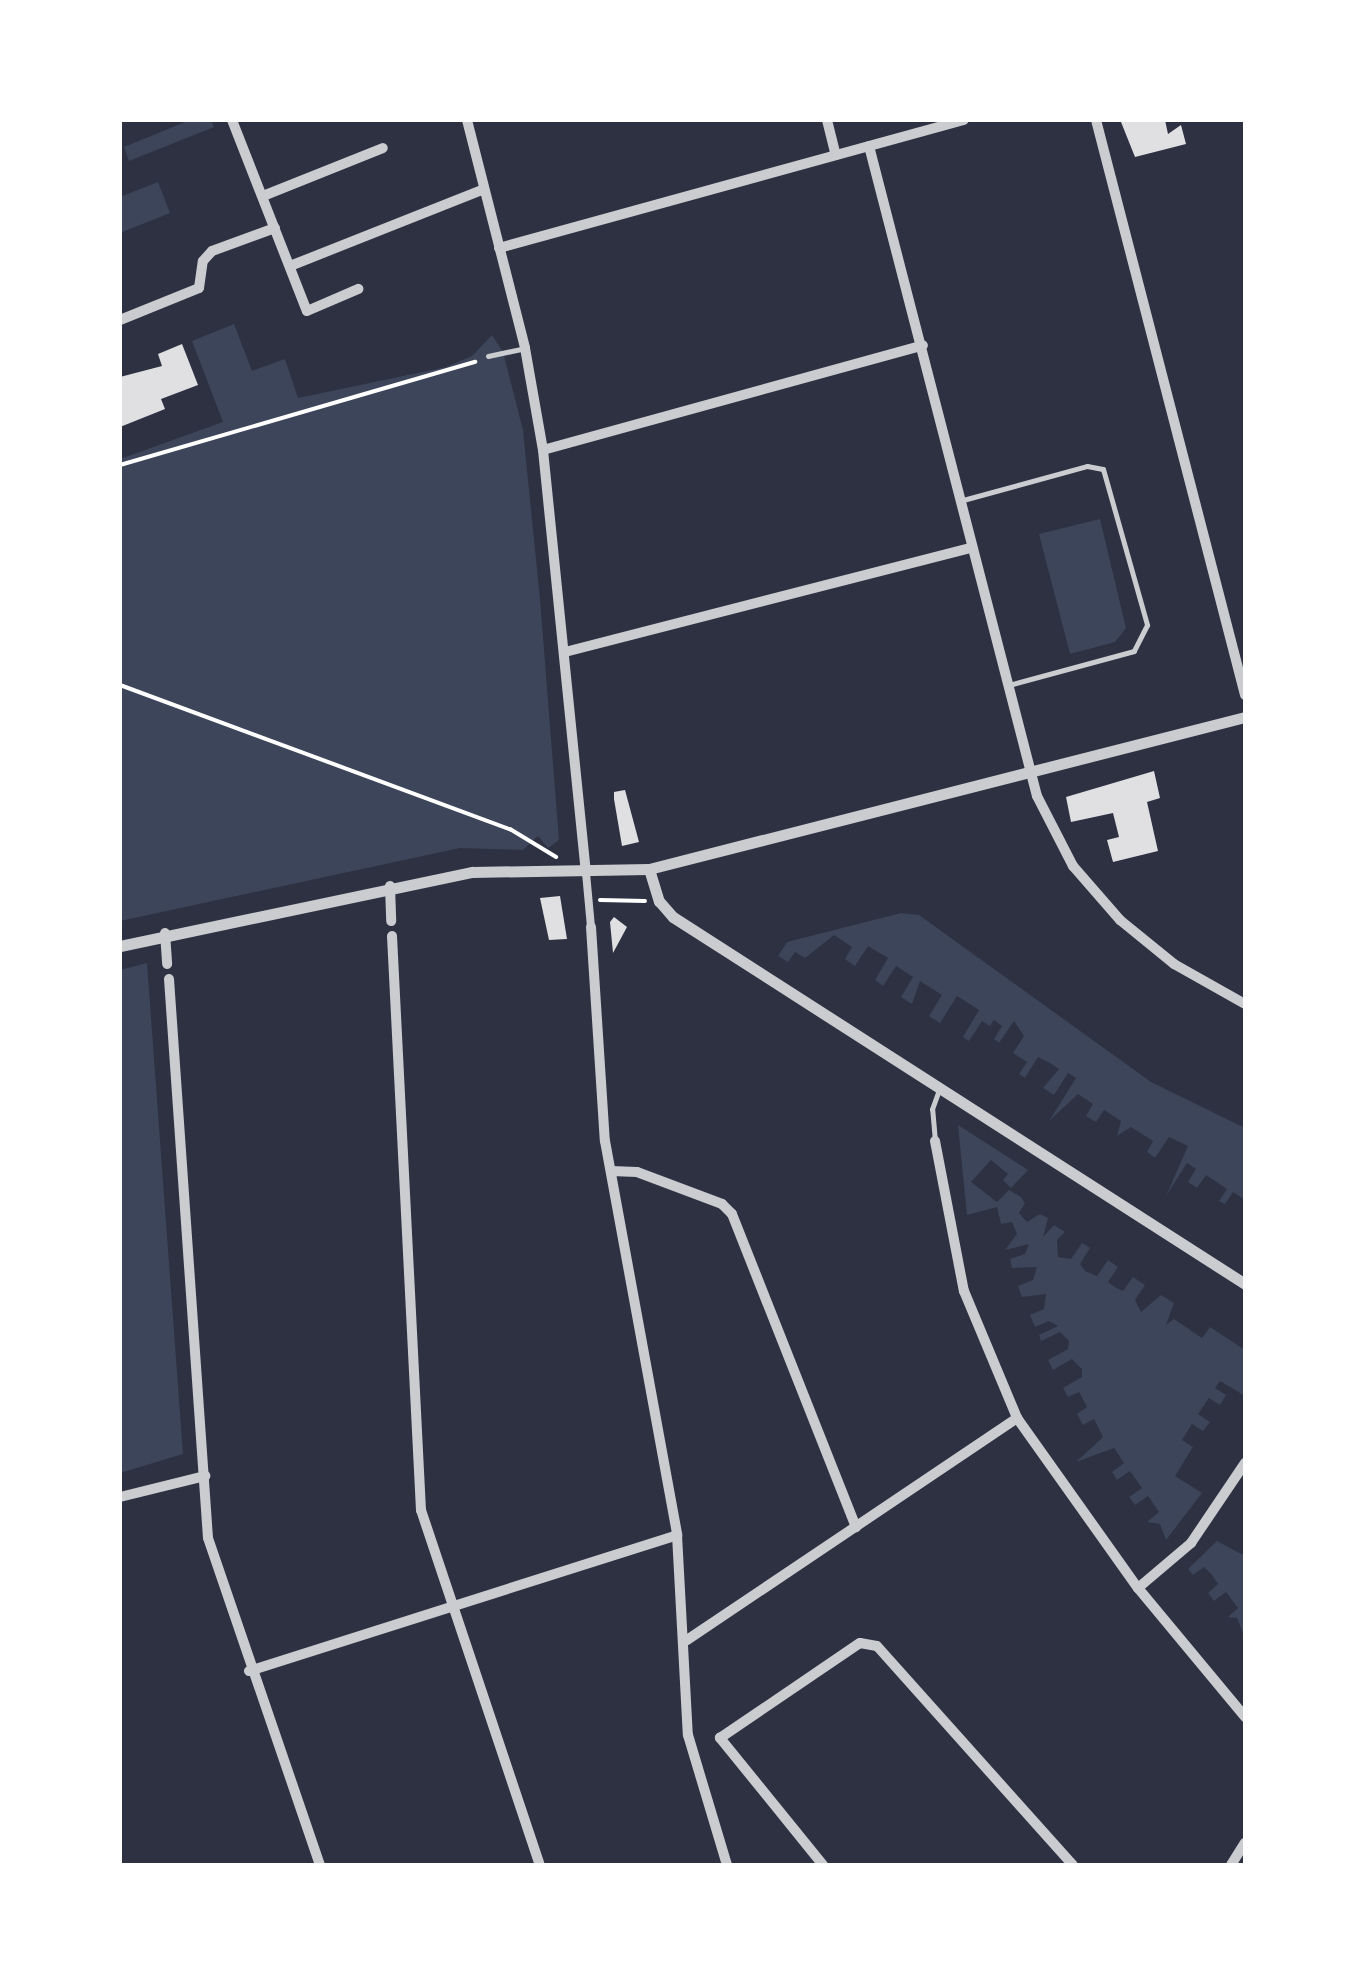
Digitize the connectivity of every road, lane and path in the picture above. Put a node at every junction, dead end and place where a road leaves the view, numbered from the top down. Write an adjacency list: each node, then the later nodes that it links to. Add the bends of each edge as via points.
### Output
1 (232, 120): 10 (street)
2 (467, 120): 9 (street)
3 (827, 120): 8 (street)
4 (964, 120): 6 (street)
5 (1096, 120): 26 (street)
6 (869, 146): 8 (street); 16 (street)
7 (383, 148): 10 (street)
8 (836, 155): 12 (street)
9 (482, 190): 12 (street); 13 (street)
10 (262, 196): 11 (street)
11 (275, 228): 13 (street); 15 (street, via 212,252 203,261 199,288)
12 (499, 248): 17 (street)
13 (290, 266): 14 (street, via 307,311)
14 (358, 289)
15 (120, 320)
16 (923, 345): 19 (street); 21 (street)
17 (525, 348): 18 (lane); 19 (street)
18 (488, 356): 20 (path)
19 (543, 450): 23 (street)
20 (120, 465)
21 (959, 502): 22 (street); 25 (lane, via 1087,466 1106,473 1146,634 1134,651)
22 (970, 548): 23 (street); 25 (street)
23 (565, 652): 31 (street)
24 (120, 685): 29 (path, via 510,829)
25 (1009, 685): 28 (street)
26 (1245, 695)
27 (1245, 717): 28 (street)
28 (1031, 771): 30 (street); 42 (street, via 1060,845 1099,899 1174,964)
29 (546, 852)
30 (649, 869): 31 (street); 43 (street, via 659,901 673,917)
31 (586, 873): 32 (street, via 524,869); 33 (street)
32 (390, 886): 35 (street); 37 (street)
33 (589, 899): 34 (path); 36 (street)
34 (645, 901)
35 (391, 922): 38 (lane)
36 (591, 927): 45 (street)
37 (165, 933): 39 (street); 40 (street)
38 (392, 936): 54 (street, via 421,1510)
39 (120, 946)
40 (167, 964): 41 (lane)
41 (169, 980): 49 (street)
42 (1245, 1004)
43 (940, 1090): 44 (lane, via 932,1109); 46 (street)
44 (936, 1140): 47 (street, via 964,1291)
45 (611, 1172): 51 (street, via 637,1172 722,1204 732,1214); 52 (street)
46 (1245, 1284)
47 (1016, 1418): 51 (street); 53 (street)
48 (1245, 1463): 53 (street, via 1191,1543)
49 (205, 1476): 50 (street); 56 (street, via 208,1538)
50 (120, 1496)
51 (856, 1526): 55 (street)
52 (677, 1535): 54 (street); 55 (street)
53 (1138, 1588): 57 (street)
54 (448, 1606): 56 (street); 60 (street)
55 (688, 1640): 61 (street, via 689,1739)
56 (249, 1671): 59 (street)
57 (1245, 1717)
58 (1245, 1843): 64 (street)
59 (320, 1865)
60 (540, 1865)
61 (726, 1865)
62 (823, 1865): 63 (street, via 720,1738 860,1643 877,1646)
63 (1073, 1865)
64 (1231, 1865)

